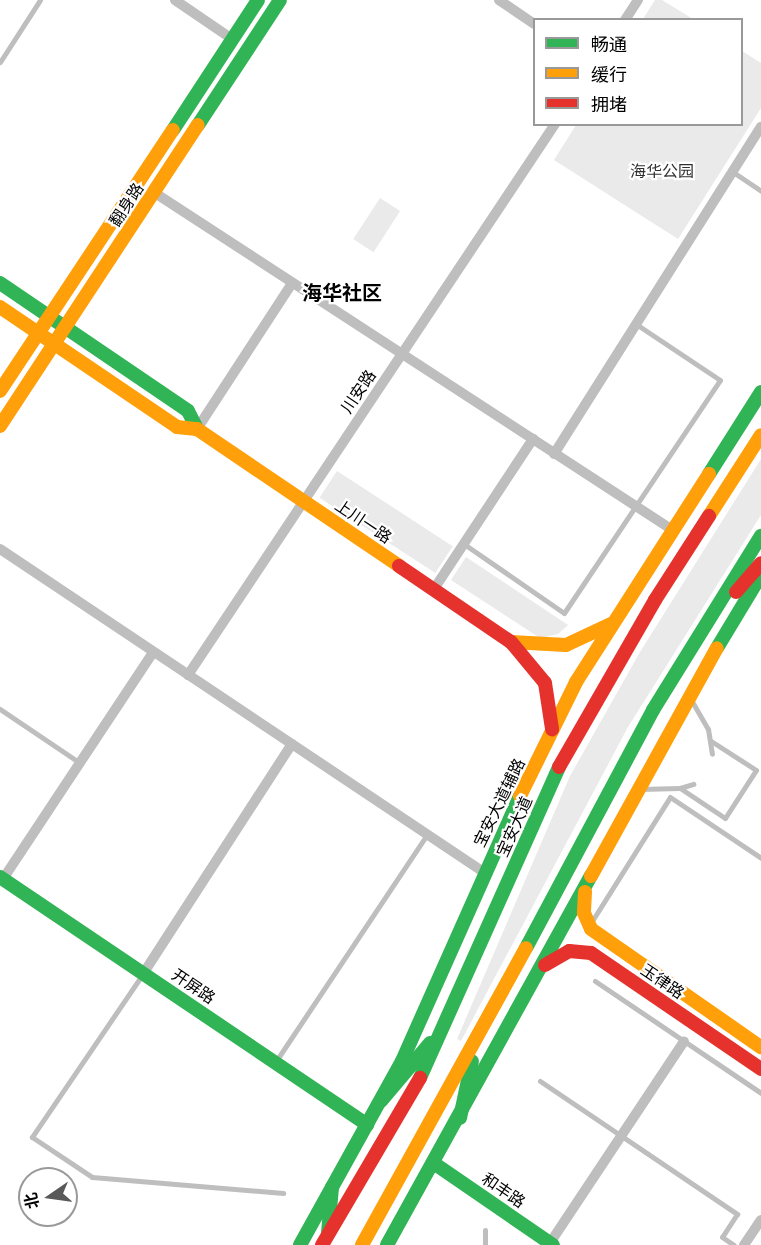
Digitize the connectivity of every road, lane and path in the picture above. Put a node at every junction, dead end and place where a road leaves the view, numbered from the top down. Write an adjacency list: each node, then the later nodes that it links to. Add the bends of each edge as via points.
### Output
1 (40, 0): 10 (lane)
2 (175, 0): 9 (street)
3 (258, 0): 9 (main road, 翻身路)
4 (280, 0): 15 (main road, 翻身路)
5 (499, 0): 8 (street)
6 (638, 0): 7 (street)
7 (626, 18)
8 (533, 23)
9 (232, 39): 18 (main road, 翻身路)
10 (1, 60)
11 (554, 126): 29 (street, 川安路)
12 (761, 127): 13 (street)
13 (733, 172): 14 (lane); 24 (street)
14 (761, 190)
15 (155, 193): 17 (street); 19 (main road, 翻身路)
16 (0, 283): 20 (main road, 上川一路)
17 (292, 283): 29 (street); 36 (street)
18 (68, 289): 20 (main road, via 52,302); 23 (main road, 翻身路)
19 (86, 296): 25 (main road, 翻身路); 28 (main road, via 78,318)
20 (25, 300): 23 (main road, 上川一路)
21 (0, 307): 22 (main road, 上川一路)
22 (13, 316): 26 (main road, 上川一路); 30 (main road, via 24,333)
23 (50, 317): 25 (main road, 上川一路); 26 (main road, 翻身路)
24 (636, 324): 39 (street); 41 (lane, via 720,380)
25 (66, 328): 27 (main road, 翻身路); 28 (main road, 上川一路)
26 (39, 333): 27 (main road, 上川一路); 30 (main road, 翻身路)
27 (55, 344): 31 (main road, 上川一路); 32 (main road, 翻身路)
28 (91, 345): 36 (main road, 上川一路, via 188,411)
29 (402, 354): 38 (street); 40 (street, 川安路)
30 (20, 361): 33 (main road, 翻身路)
31 (82, 363): 32 (main road, via 53,358); 36 (main road, 上川一路, via 177,427)
32 (36, 371): 35 (main road, 翻身路)
33 (0, 391)
34 (761, 392): 42 (main road, 宝安大道辅路)
35 (0, 426)
36 (197, 429): 40 (main road, 上川一路)
37 (761, 435): 73 (main road, 宝安大道, via 649,610 560,765)
38 (533, 440): 39 (street); 44 (street)
39 (554, 454): 41 (street)
40 (304, 501): 48 (main road, 上川一路); 53 (street, 川安路)
41 (636, 506): 42 (street); 44 (lane, via 564,613)
42 (671, 529): 49 (main road, 宝安大道辅路)
43 (761, 536): 50 (main road)
44 (464, 544): 48 (street)
45 (0, 549): 52 (street)
46 (761, 563): 50 (main road)
47 (761, 575): 54 (main road)
48 (434, 589): 51 (main road, 上川一路)
49 (614, 622): 51 (main road, via 566,645); 56 (main road, 宝安大道辅路, via 576,682)
50 (700, 631): 75 (main road, via 614,781)
51 (511, 642): 56 (main road, 上川一路, via 545,683)
52 (153, 652): 53 (street); 60 (street)
53 (188, 675): 58 (street)
54 (688, 695): 57 (lane); 63 (main road)
55 (0, 709): 60 (lane)
56 (552, 732): 66 (main road, 宝安大道辅路)
57 (711, 741): 59 (lane); 62 (lane, via 756,770 725,818)
58 (292, 744): 64 (street); 71 (street)
59 (712, 754)
60 (80, 763): 67 (street)
61 (693, 784): 62 (lane)
62 (680, 788): 63 (lane)
63 (637, 789): 68 (main road)
64 (427, 835): 66 (street); 77 (lane)
65 (761, 858): 69 (lane, via 670,797 593,915)
66 (484, 873): 81 (main road, 宝安大道辅路, via 436,989)
67 (2, 878): 71 (main road, 开屏路)
68 (585, 889): 69 (main road, via 583,908); 70 (main road)
69 (591, 929): 76 (main road, 玉律路)
70 (541, 969): 78 (main road, 玉律路, via 557,954 591,953); 82 (main road)
71 (143, 974): 77 (main road, 开屏路); 87 (lane, via 32,1137 92,1177)
72 (595, 981): 74 (lane)
73 (449, 1020): 81 (main road); 90 (main road, 宝安大道, via 420,1079)
74 (684, 1041): 80 (lane); 84 (street)
75 (475, 1044): 82 (main road); 93 (main road)
76 (761, 1047)
77 (275, 1063): 83 (main road, 开屏路)
78 (761, 1069)
79 (540, 1081): 84 (lane)
80 (761, 1093)
81 (381, 1101): 83 (main road, 宝安大道辅路)
82 (460, 1118): 85 (main road)
83 (367, 1125): 86 (main road, 宝安大道辅路)
84 (621, 1136): 91 (street); 96 (lane, via 737,1214 722,1237)
85 (435, 1164): 91 (main road, 和丰路); 94 (main road)
86 (332, 1187): 90 (main road); 92 (main road, 宝安大道辅路)
87 (283, 1193)
88 (761, 1220): 97 (street)
89 (485, 1230): 95 (lane)
90 (325, 1240)
91 (552, 1244)
92 (300, 1245)
93 (362, 1245)
94 (387, 1245)
95 (484, 1245)
96 (734, 1245)
97 (744, 1245)

